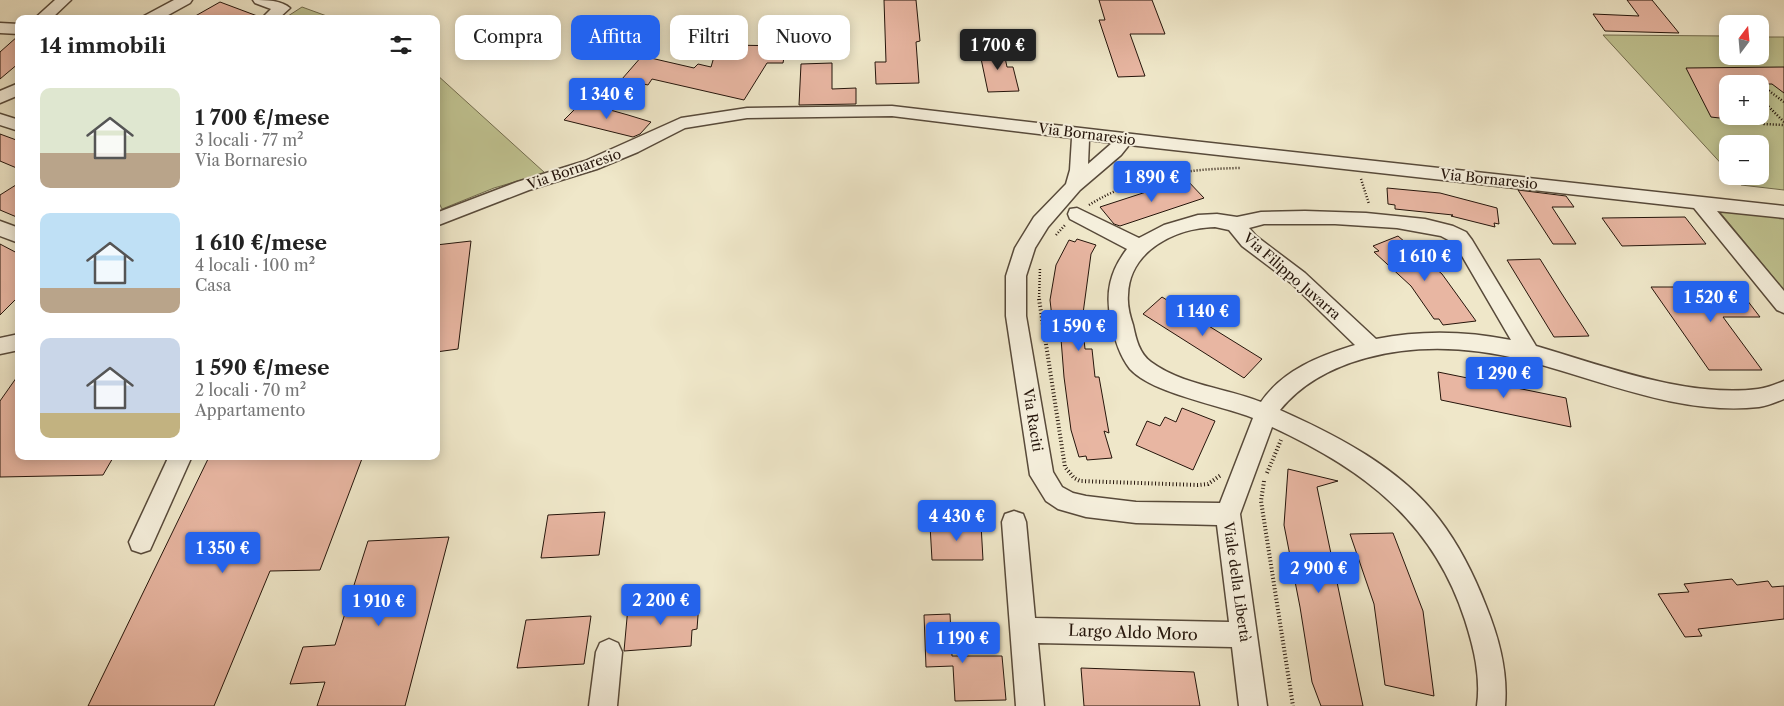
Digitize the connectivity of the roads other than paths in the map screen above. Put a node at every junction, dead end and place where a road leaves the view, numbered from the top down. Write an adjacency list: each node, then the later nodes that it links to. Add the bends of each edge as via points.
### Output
1 (64, 0): 4 (street)
2 (185, 0): 5 (street)
3 (260, 0): 6 (street, via 282,8)
4 (47, 15)
5 (157, 15)
6 (273, 15)
7 (0, 28): 8 (street)
8 (15, 29)
9 (15, 90): 10 (street)
10 (0, 98)
11 (0, 119): 12 (street)
12 (15, 125)
13 (1081, 134): 14 (street, Via Bornaresio); 17 (street, Via Raciti, via 1079,170); 21 (street, Via Bornaresio, via 892,111 747,112 681,123 591,165 522,186)
14 (1124, 139): 15 (street, Via Bornaresio); 16 (street, Via Raciti, via 1115,152)
15 (1166, 144): 16 (street, via 1138,151); 18 (street, Via Bornaresio)
16 (1093, 170): 17 (street, Via Raciti)
17 (1074, 186): 34 (street, Via Raciti, via 1041,222 1025,248 1016,276 1016,316 1042,474 1055,494 1077,506)
18 (1700, 202): 19 (street, Via Bornaresio); 26 (street)
19 (1784, 212)
20 (1077, 214): 25 (street)
21 (440, 218)
22 (1235, 224): 25 (street, via 1218,220 1175,227 1153,236); 29 (street, Via Filippo Juvarra, via 1249,241 1298,278); 30 (street, via 1262,218 1374,219 1430,225 1458,235)
23 (0, 228): 24 (street)
24 (15, 234)
25 (1139, 247): 32 (street, via 1125,268 1118,289 1122,326 1134,358 1159,377)
26 (1784, 305)
27 (15, 343): 28 (street)
28 (0, 346)
29 (1370, 347): 30 (street, Viale della Libertà, via 1469,341); 32 (street, Viale della Libertà, via 1319,365 1294,382 1272,403)
30 (1529, 353): 31 (street, Viale della Libertà, via 1660,390 1747,401)
31 (1784, 390)
32 (1266, 414): 34 (street, Viale della Libertà); 43 (street, via 1347,454 1387,483 1421,515 1451,559 1476,613 1490,667)
33 (179, 460): 36 (street)
34 (1228, 514): 38 (street, Viale della Libertà)
35 (1014, 522): 37 (street)
36 (141, 542)
37 (1023, 630): 38 (street, Largo Aldo Moro); 41 (street)
38 (1244, 635): 42 (street, Viale della Libertà)
39 (609, 652): 40 (street)
40 (604, 706)
41 (1030, 706)
42 (1253, 706)
43 (1491, 706)

